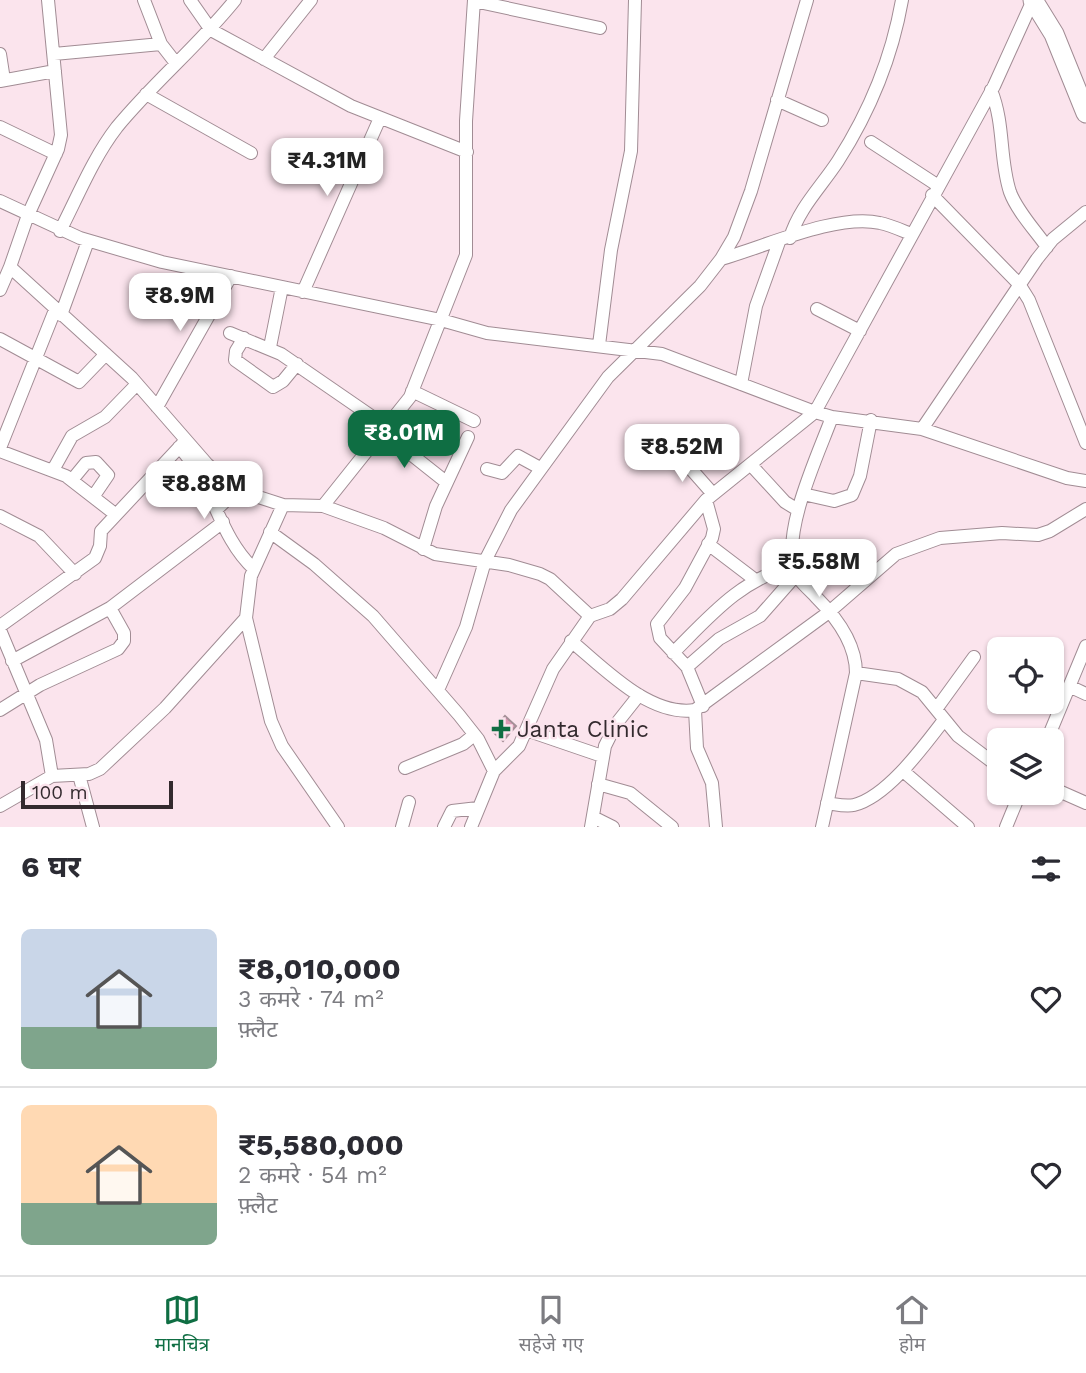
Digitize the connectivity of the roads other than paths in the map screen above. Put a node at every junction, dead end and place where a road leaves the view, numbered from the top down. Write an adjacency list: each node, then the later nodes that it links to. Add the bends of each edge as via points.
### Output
1 (48, 0): 17 (street)
2 (144, 0): 15 (street)
3 (190, 0): 14 (street)
4 (235, 0): 14 (street)
5 (311, 0): 18 (street)
6 (536, 0): 12 (street)
7 (635, 0): 56 (street, via 631,151 611,250)
8 (807, 0): 24 (street)
9 (902, 0): 39 (street, via 885,71 843,153)
10 (1033, 0): 22 (street); 25 (main road, via 1054,34)
11 (474, 1): 12 (street); 30 (street)
12 (531, 14): 13 (street)
13 (600, 28)
14 (211, 30): 18 (street); 19 (street)
15 (161, 44): 17 (street); 19 (street)
16 (0, 54): 21 (street)
17 (54, 54): 20 (street)
18 (264, 59): 26 (street)
19 (175, 62): 23 (street)
20 (55, 71): 21 (street); 32 (street, via 61,117)
21 (2, 80)
22 (991, 90): 33 (street); 41 (street, via 1000,113 1010,193)
23 (146, 94): 31 (street); 37 (street, via 95,160)
24 (777, 100): 27 (street); 42 (street, via 751,191)
25 (1086, 113)
26 (380, 118): 30 (street); 48 (street)
27 (822, 120)
28 (0, 127): 32 (street)
29 (871, 142): 33 (street)
30 (467, 152): 51 (street, via 466,255)
31 (251, 153)
32 (56, 154): 36 (street)
33 (934, 190): 38 (street); 45 (street)
34 (0, 201): 36 (street)
35 (1086, 212): 41 (street)
36 (28, 215): 37 (street); 43 (street)
37 (60, 231): 40 (street)
38 (911, 234): 39 (street, via 880,222 854,221); 52 (street)
39 (785, 240): 42 (street); 63 (street, via 756,306)
40 (88, 241): 44 (street); 50 (street)
41 (1047, 247): 45 (street)
42 (721, 259): 58 (street)
43 (5, 272): 47 (street); 50 (street)
44 (231, 276): 46 (street); 65 (street)
45 (1019, 284): 71 (street); 73 (street)
46 (282, 287): 48 (street); 57 (street)
47 (0, 290)
48 (303, 292): 51 (street)
49 (817, 309): 52 (street)
50 (58, 312): 59 (street); 60 (street)
51 (441, 320): 56 (street, via 512,338); 64 (street)
52 (860, 331): 66 (street)
53 (230, 333): 54 (street)
54 (244, 338): 57 (street); 61 (street, via 235,360 273,387)
55 (0, 339): 60 (street)
56 (599, 345): 58 (street)
57 (270, 347): 61 (street)
58 (637, 349): 63 (street, via 678,359); 78 (street, via 608,377)
59 (106, 354): 60 (street, via 79,382); 62 (street)
60 (34, 358): 75 (street)
61 (297, 364): 70 (street)
62 (137, 384): 65 (street); 80 (street, via 105,417 72,436)
63 (741, 384): 66 (street)
64 (412, 391): 69 (street); 70 (street)
65 (157, 407): 74 (street)
66 (816, 412): 67 (street); 77 (street)
67 (832, 417): 68 (street); 85 (street)
68 (871, 420): 71 (street); 85 (street, via 852,495 834,501)
69 (474, 421)
70 (385, 429): 83 (street); 89 (street)
71 (922, 429): 82 (street)
72 (468, 437): 83 (street)
73 (1086, 443)
74 (183, 444): 84 (street); 90 (street); 93 (street)
75 (0, 449): 80 (street)
76 (676, 452): 87 (street)
77 (751, 465): 87 (street); 92 (street)
78 (540, 468): 79 (street, via 518,456 502,473); 99 (street, via 511,510)
79 (487, 469)
80 (53, 470): 81 (street)
81 (72, 480): 86 (street); 86 (street, via 86,463 96,461 108,475)
82 (1086, 481)
83 (446, 482): 98 (street)
84 (237, 490): 88 (street); 90 (street)
85 (803, 494): 92 (street)
86 (93, 496): 93 (street)
87 (710, 497): 97 (street, via 714,529); 106 (street, via 622,599)
88 (283, 505): 89 (street); 96 (street)
89 (323, 506): 98 (street, via 384,528)
90 (217, 509): 95 (street)
91 (1086, 509): 105 (street, via 1038,535 940,538 917,545 884,562)
92 (798, 510): 101 (street)
93 (116, 514): 102 (street, via 101,531 99,552)
94 (0, 516): 102 (street, via 39,536)
95 (223, 522): 100 (street, via 239,553); 104 (street)
96 (270, 533): 100 (street); 117 (street, via 373,616)
97 (708, 544): 103 (street); 111 (street, via 685,588 657,624 660,638)
98 (423, 549): 99 (street, via 451,559)
99 (485, 561): 106 (street, via 550,579); 117 (street, via 466,627)
100 (254, 569): 107 (street)
101 (795, 570): 103 (street); 105 (street); 114 (street, via 760,616 719,639)
102 (75, 574): 108 (street)
103 (754, 579): 111 (street)
104 (110, 608): 113 (street); 118 (street, via 124,633 118,649)
105 (829, 612): 115 (street, via 856,657); 121 (street)
106 (590, 616): 109 (street)
107 (246, 618): 133 (street, via 149,725 100,769); 145 (street, via 267,707 282,746)
108 (0, 628): 113 (street)
109 (571, 641): 120 (street); 126 (street)
110 (1086, 646): 116 (street)
111 (673, 653): 114 (street)
112 (974, 657): 122 (street)
113 (12, 661): 118 (street)
114 (687, 667): 121 (street)
115 (856, 673): 122 (street, via 898,679 922,692); 138 (street)
116 (1071, 687): 119 (street); 125 (street)
117 (438, 690): 127 (street)
118 (25, 693): 123 (street); 134 (street, via 50,752)
119 (1086, 694)
120 (639, 695): 121 (street, via 678,711); 128 (street, via 610,734)
121 (699, 708): 151 (street, via 697,748 712,783)
122 (937, 708): 124 (street)
123 (0, 710)
124 (944, 720): 129 (street); 132 (street)
125 (1052, 728)
126 (526, 730): 128 (street); 131 (street, via 512,757)
127 (474, 734): 130 (street, via 463,744); 131 (street)
128 (602, 756): 135 (street)
129 (987, 758)
130 (405, 768)
131 (494, 771): 142 (street)
132 (903, 771): 138 (street, via 857,805); 153 (street)
133 (79, 775): 134 (street); 144 (street)
134 (52, 776): 141 (street)
135 (598, 784): 143 (street); 150 (street, via 630,793)
136 (1064, 793): 139 (street)
137 (409, 802): 146 (street)
138 (827, 803): 152 (street)
139 (1086, 803)
140 (1015, 805): 154 (street)
141 (0, 806)
142 (478, 807): 147 (street, via 452,811); 148 (street)
143 (592, 822): 149 (street)
144 (93, 827)
145 (338, 827)
146 (402, 827)
147 (444, 827)
148 (471, 827)
149 (613, 827)
150 (672, 827)
151 (716, 827)
152 (822, 827)
153 (968, 827)
154 (1006, 827)

